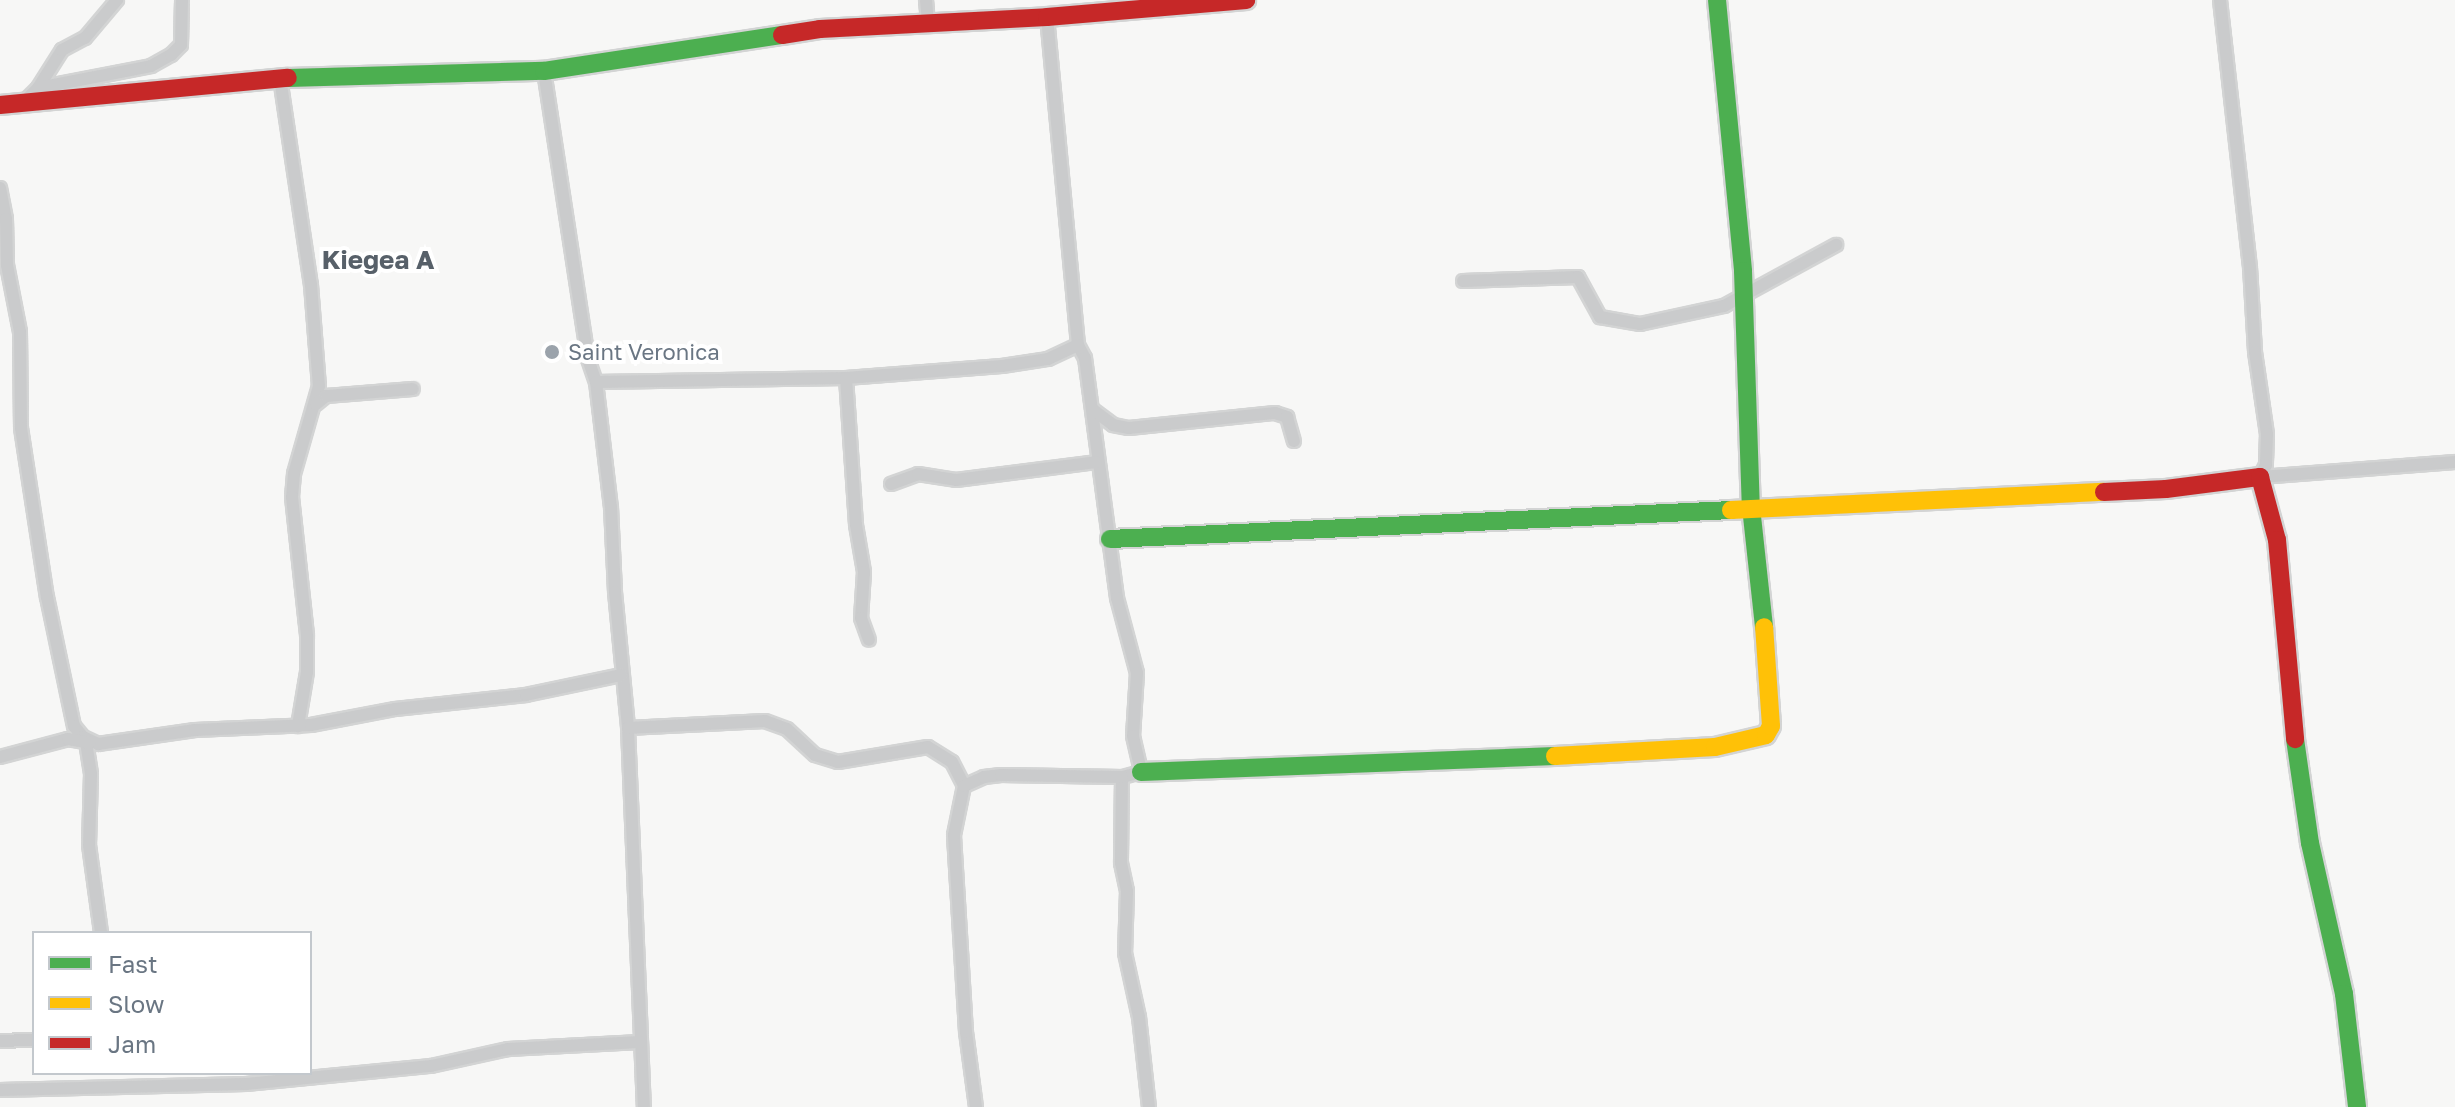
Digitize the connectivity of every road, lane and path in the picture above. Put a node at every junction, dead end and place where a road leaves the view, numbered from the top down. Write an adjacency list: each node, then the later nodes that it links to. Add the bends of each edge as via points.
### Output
1 (117, 0): 11 (street, via 85,38 62,50)
2 (182, 0): 11 (street, via 181,45 171,55 151,66)
3 (926, 0): 8 (street)
4 (1246, 0): 7 (street)
5 (1717, 0): 18 (street)
6 (2220, 0): 28 (street, via 2267,434)
7 (1047, 17): 8 (street); 19 (street)
8 (928, 25): 9 (street, via 820,29)
9 (544, 71): 10 (street); 21 (street, via 588,359)
10 (280, 78): 12 (street); 23 (street, via 315,322)
11 (38, 88): 12 (street)
12 (23, 103): 13 (street)
13 (0, 105)
14 (0, 188): 16 (street, via 6,219)
15 (1836, 245): 18 (street)
16 (3, 265): 36 (street, via 20,332 21,428 47,597 74,726)
17 (1463, 281): 18 (street, via 1578,277 1600,317 1640,324 1724,306)
18 (1743, 296): 30 (street)
19 (1078, 345): 20 (street, via 1048,359 1002,366); 24 (street, via 1085,358)
20 (846, 378): 21 (street); 32 (street, via 864,572 861,618)
21 (596, 382): 33 (street)
22 (413, 389): 23 (street, via 326,396)
23 (316, 404): 34 (street, via 292,497 307,636)
24 (1092, 409): 25 (street, via 1113,425 1129,428 1275,413 1287,417); 26 (street)
25 (1294, 441)
26 (1096, 462): 29 (street, via 956,480 918,474); 31 (street)
27 (2455, 462): 28 (street)
28 (2260, 477): 30 (street, via 2166,489); 51 (street, via 2274,524 2290,707 2310,843 2344,994)
29 (891, 484)
30 (1751, 507): 31 (street); 38 (street, via 1771,726 1756,740 1637,753)
31 (1110, 539): 38 (street, via 1117,598 1137,673 1133,736)
32 (869, 640)
33 (622, 675): 34 (street, via 526,695); 35 (street)
34 (298, 726): 36 (street, via 195,730)
35 (628, 728): 40 (street, via 765,721 787,729 815,755 838,762 928,747 952,762); 44 (street)
36 (92, 743): 37 (street, via 68,739); 41 (street, via 89,845)
37 (0, 757)
38 (1141, 772): 39 (street)
39 (1122, 777): 40 (street, via 1001,775); 50 (street, via 1125,953)
40 (964, 786): 49 (street, via 954,835)
41 (101, 931)
42 (32, 1040): 43 (street)
43 (0, 1041)
44 (640, 1042): 46 (street, via 508,1049 431,1066 246,1084); 48 (street)
45 (119, 1075): 46 (street)
46 (127, 1086): 47 (street)
47 (0, 1090)
48 (644, 1107)
49 (976, 1107)
50 (1149, 1107)
51 (2357, 1107)

